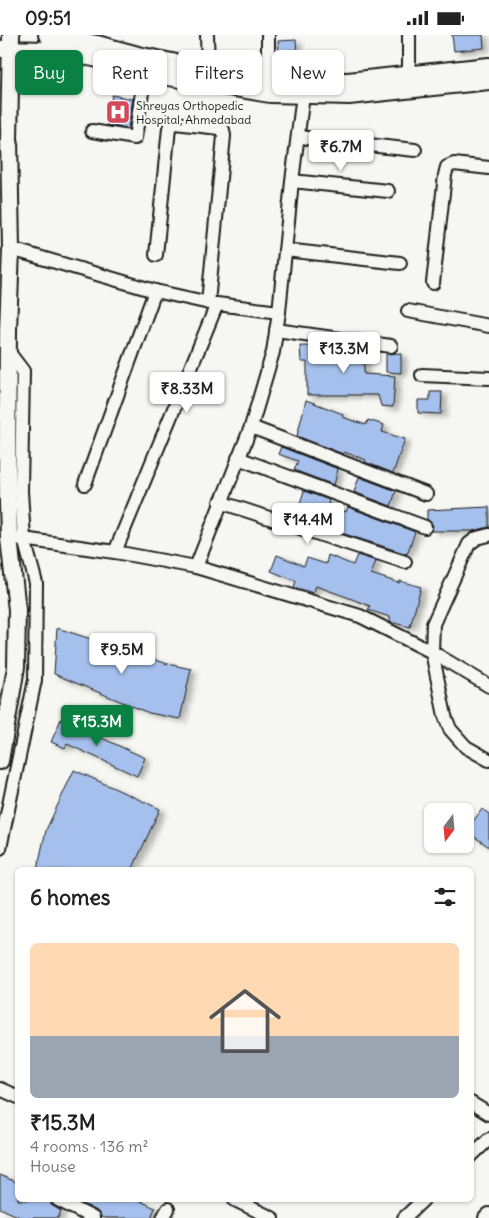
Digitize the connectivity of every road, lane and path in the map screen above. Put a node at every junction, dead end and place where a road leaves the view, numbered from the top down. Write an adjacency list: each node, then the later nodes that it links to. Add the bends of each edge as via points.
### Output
1 (47, 35): 5 (main road)
2 (207, 35): 7 (street)
3 (268, 35): 14 (street)
4 (408, 35): 11 (street)
5 (97, 39): 9 (main road, via 138,55)
6 (7, 44): 8 (main road); 28 (main road)
7 (207, 50)
8 (93, 59)
9 (177, 62)
10 (489, 66): 11 (main road)
11 (409, 74): 17 (main road)
12 (167, 77): 18 (main road)
13 (262, 77): 14 (main road)
14 (268, 78): 15 (main road)
15 (272, 79)
16 (489, 81): 21 (main road)
17 (344, 82)
18 (272, 94)
19 (142, 95): 22 (street, via 136,138)
20 (303, 95): 23 (street)
21 (343, 95)
22 (92, 131)
23 (298, 136): 24 (street); 26 (street)
24 (415, 149)
25 (489, 168): 32 (street, via 454,164 448,167)
26 (292, 181): 27 (street); 29 (street)
27 (388, 191)
28 (11, 249): 33 (street); 40 (main road)
29 (285, 250): 31 (street); 36 (street)
30 (156, 255): 34 (street, via 168,128 175,123 223,130)
31 (400, 263)
32 (433, 283)
33 (155, 291): 34 (street); 45 (street)
34 (212, 303): 36 (street); 53 (street)
35 (408, 311): 37 (street)
36 (279, 312): 38 (street)
37 (489, 326)
38 (276, 330): 39 (street); 43 (street, via 273,352)
39 (391, 346)
40 (7, 350): 46 (street, via 23,371); 49 (main road)
41 (422, 375): 42 (street)
42 (489, 378)
43 (251, 427): 44 (street); 47 (street)
44 (238, 458): 48 (street); 50 (street)
45 (85, 484)
46 (21, 491): 49 (street); 52 (street)
47 (426, 494)
48 (220, 502): 54 (street); 55 (street)
49 (8, 517): 52 (main road)
50 (425, 527)
51 (489, 535): 56 (street, via 477,537 469,544 434,624)
52 (16, 538): 53 (street); 58 (main road, via 16,667); 59 (street, via 36,583 35,680)
53 (115, 552): 55 (street)
54 (405, 562)
55 (196, 567): 56 (street, via 360,616)
56 (432, 652): 57 (street); 60 (street, via 450,729 466,747)
57 (489, 686)
58 (9, 710): 59 (street); 61 (main road)
59 (28, 714): 62 (street)
60 (489, 760)
61 (0, 761)
62 (0, 848)
63 (0, 1089): 64 (street)
64 (15, 1096)
65 (474, 1105): 66 (street)
66 (489, 1114)
67 (489, 1139): 68 (street)
68 (474, 1152)
69 (62, 1202): 73 (street)
70 (239, 1202): 74 (street)
71 (422, 1202): 75 (street)
72 (489, 1215): 76 (street)
73 (93, 1218)
74 (272, 1218)
75 (404, 1218)
76 (485, 1218)

